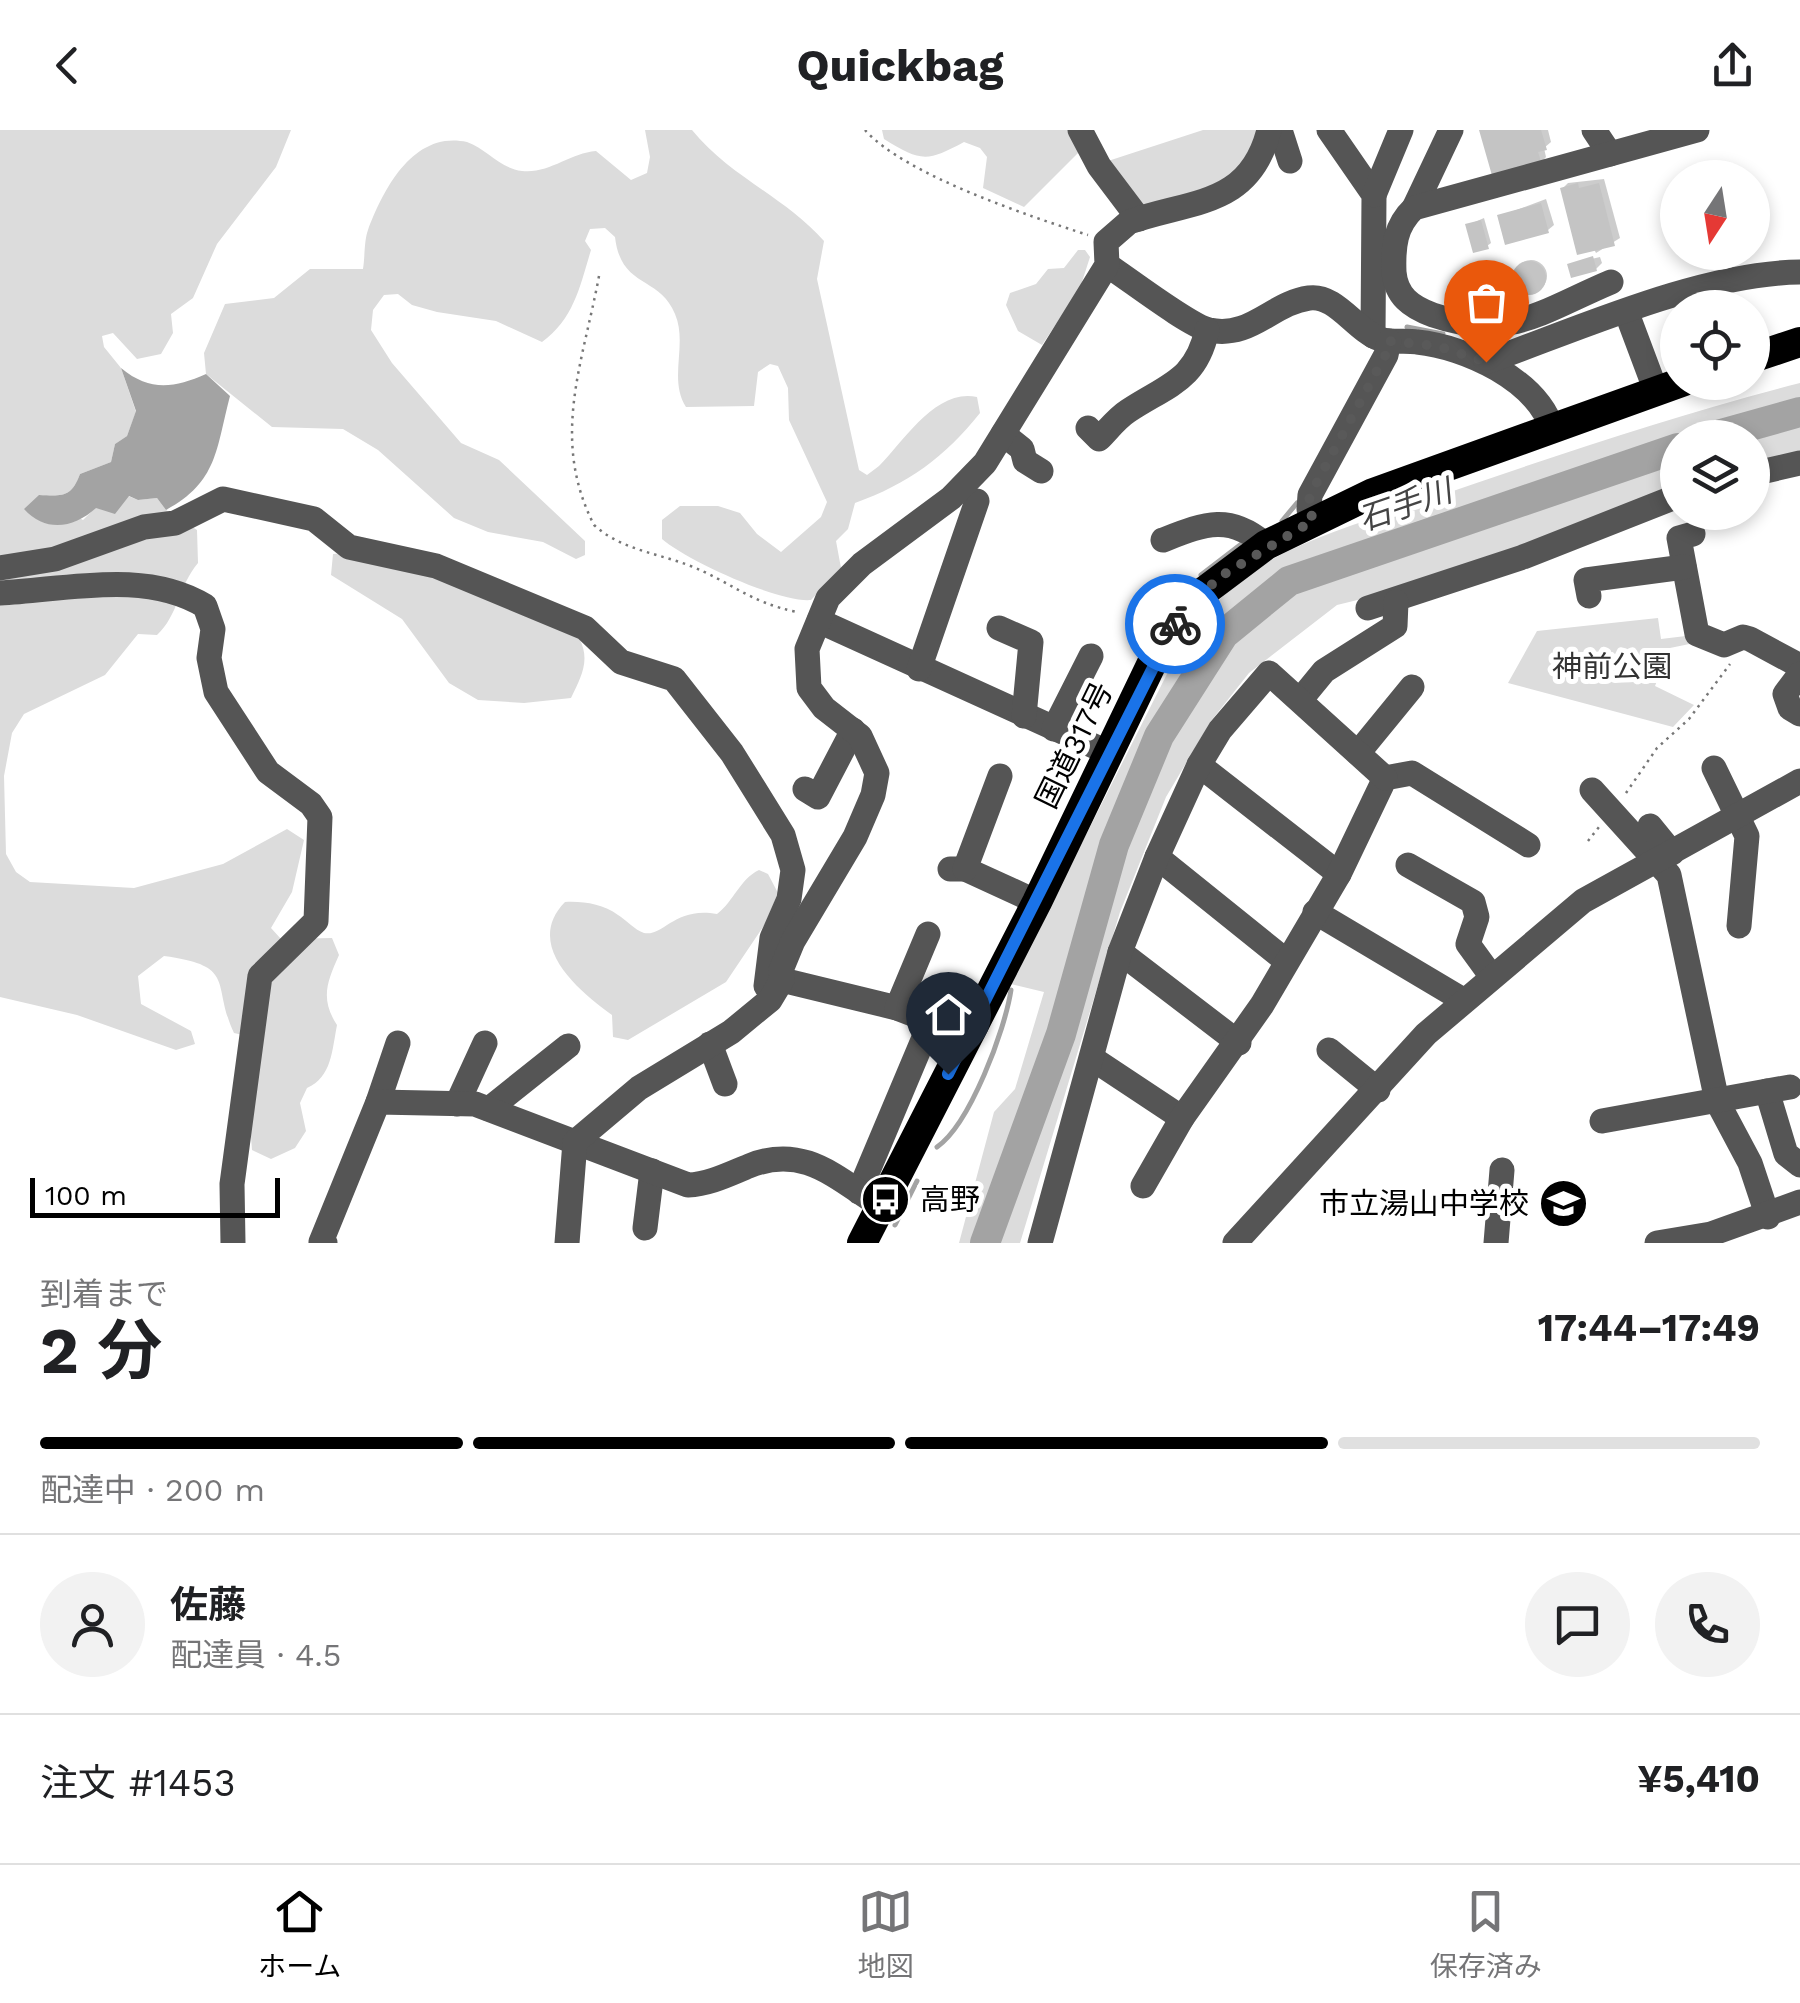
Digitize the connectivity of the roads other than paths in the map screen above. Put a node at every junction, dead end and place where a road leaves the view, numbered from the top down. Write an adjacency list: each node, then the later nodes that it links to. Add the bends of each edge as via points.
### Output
1 (1080, 130): 13 (street)
2 (1269, 130): 13 (street, via 1259,163 1242,184)
3 (1280, 130): 10 (street)
4 (1328, 130): 11 (street)
5 (1401, 130): 11 (street)
6 (1451, 130): 12 (street)
7 (1594, 130): 9 (street)
8 (1697, 130): 9 (street)
9 (1610, 154): 12 (street)
10 (1290, 161)
11 (1374, 195): 19 (street)
12 (1414, 208): 16 (street, via 1395,240 1396,286 1423,312 1496,328)
13 (1139, 219): 14 (street)
14 (1106, 254): 18 (street); 27 (street)
15 (1800, 272): 17 (street, via 1741,278)
16 (1611, 282)
17 (1626, 311): 22 (street); 23 (street)
18 (1207, 330): 19 (street, via 1245,328 1311,297 1327,300); 25 (street, via 1202,354 1182,380 1125,412 1100,439)
19 (1381, 338): 22 (street); 33 (street, via 1386,354 1310,495)
20 (1800, 342): 21 (highway)
21 (1770, 352)
22 (1486, 362): 26 (street, via 1536,401)
23 (1660, 371)
24 (1660, 390): 26 (highway, 国道317号)
25 (1088, 428)
26 (1552, 429): 33 (highway, 国道317号, via 1373,492)
27 (1003, 434): 30 (street); 43 (street, via 951,498 844,580)
28 (1800, 463): 29 (street)
29 (1770, 470)
30 (1041, 471)
31 (977, 501): 47 (street)
32 (1660, 503): 41 (street)
33 (1314, 520): 36 (highway, 国道317号)
34 (1693, 534): 37 (street, via 1679,538)
35 (1163, 540): 36 (street, via 1212,521 1251,532)
36 (1266, 545): 55 (highway, 国道317号, via 1218,578 1181,615)
37 (1684, 566): 40 (street, via 1586,580); 46 (street, via 1693,629 1716,643 1750,639)
38 (0, 568): 78 (street, via 56,559 144,526 175,522 224,499 314,519 349,546 436,566 584,628 621,662 674,680 732,753 782,835 793,870 766,963)
39 (0, 593): 107 (street, via 106,583 167,590 205,606 213,629 209,658 216,692 268,772 320,817 316,921 260,976 232,1184)
40 (1589, 596)
41 (1396, 602): 42 (street); 50 (street, via 1394,626 1324,671)
42 (1368, 608)
43 (818, 621): 47 (street); 54 (street, via 805,666 810,688)
44 (999, 628): 52 (street, via 1031,642)
45 (1091, 656): 53 (street)
46 (1800, 666)
47 (919, 669): 52 (street)
48 (1800, 674): 51 (street, via 1785,694)
49 (1412, 687): 56 (street)
50 (1300, 700): 56 (street); 57 (street, via 1274,675 1264,674)
51 (1800, 714)
52 (1024, 716): 53 (street)
53 (1054, 729): 55 (street)
54 (853, 730): 62 (street, via 818,797); 78 (street, via 872,756 873,795 793,941)
55 (1109, 753): 71 (highway, 国道317号)
56 (1358, 753): 60 (street)
57 (1199, 765): 67 (street); 70 (street)
58 (1714, 768): 64 (street)
59 (1000, 776): 71 (street, via 958,869)
60 (1385, 778): 66 (street, via 1412,774); 70 (street)
61 (1800, 781): 64 (street)
62 (805, 789)
63 (1592, 790): 68 (street, via 1609,813)
64 (1740, 814): 68 (street); 73 (street, via 1747,836)
65 (1650, 826): 68 (street)
66 (1528, 846)
67 (1157, 857): 75 (street); 76 (street)
68 (1664, 857): 77 (street, via 1582,901); 92 (street)
69 (1408, 865): 77 (street, via 1473,902 1468,944)
70 (1339, 874): 72 (street)
71 (1037, 902): 103 (highway, 国道317号)
72 (1315, 912): 76 (street); 79 (street)
73 (1739, 926)
74 (928, 934): 80 (street)
75 (1120, 952): 82 (street); 87 (street)
76 (1285, 960): 82 (street)
77 (1492, 977): 79 (street)
78 (776, 990): 80 (street); 84 (street)
79 (1463, 1000): 90 (street)
80 (897, 1008): 103 (street, via 931,1021)
81 (398, 1043): 93 (street)
82 (1239, 1043): 96 (street)
83 (485, 1044): 94 (street)
84 (710, 1044): 88 (street); 89 (street)
85 (568, 1046): 95 (street)
86 (1328, 1050): 90 (street)
87 (1093, 1060): 96 (street); 111 (street)
88 (662, 1074): 91 (street); 98 (street)
89 (726, 1084)
90 (1378, 1090): 112 (street)
91 (680, 1094)
92 (1718, 1101): 97 (street); 99 (street, via 1779,1089 1786,1154); 105 (street)
93 (378, 1102): 94 (street); 108 (street)
94 (457, 1104): 95 (street)
95 (489, 1109): 98 (street)
96 (1182, 1118): 102 (street)
97 (1602, 1121)
98 (575, 1142): 101 (street); 109 (street)
99 (1800, 1166)
100 (1502, 1170): 113 (street)
101 (652, 1172): 103 (street, via 704,1185 790,1155); 106 (street)
102 (1143, 1186)
103 (869, 1198): 110 (highway, 国道317号)
104 (1800, 1202): 105 (street)
105 (1768, 1217): 114 (street)
106 (646, 1228)
107 (233, 1243)
108 (324, 1243)
109 (567, 1243)
110 (862, 1243)
111 (1040, 1243)
112 (1236, 1243)
113 (1496, 1243)
114 (1657, 1243)

